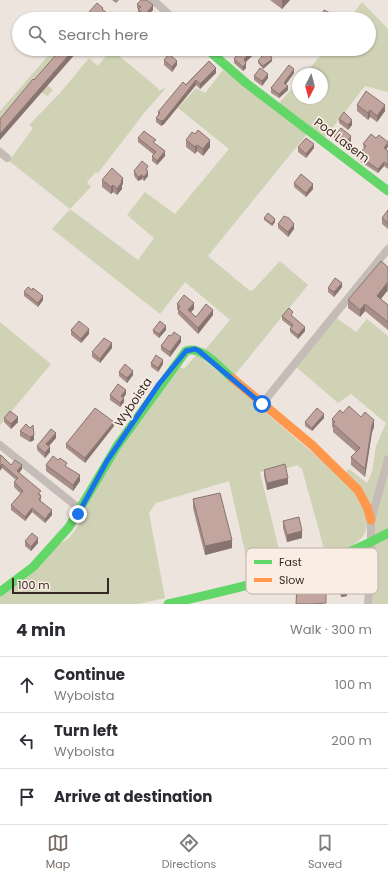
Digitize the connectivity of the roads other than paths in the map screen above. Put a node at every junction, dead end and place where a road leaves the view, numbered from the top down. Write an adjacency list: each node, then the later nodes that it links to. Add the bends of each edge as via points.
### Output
1 (154, 0): 2 (street)
2 (167, 12)
3 (214, 56): 6 (street, Pod Lasem)
4 (0, 152): 5 (street)
5 (7, 158)
6 (388, 191)
7 (388, 249): 8 (street)
8 (262, 404): 11 (street, Wyboista, via 312,445 358,490); 12 (street, Wyboista, via 199,351 186,351 159,384 107,461)
9 (0, 445): 12 (street)
10 (388, 459): 11 (street)
11 (371, 507): 13 (street, Wyboista)
12 (80, 509): 19 (street, Wyboista, via 56,544 15,582)
13 (371, 520): 15 (street)
14 (388, 533): 15 (street)
15 (370, 543): 16 (street); 17 (street)
16 (360, 548)
17 (370, 548)
18 (246, 585): 21 (street)
19 (0, 592)
20 (369, 594): 22 (street)
21 (168, 604)
22 (368, 604)

